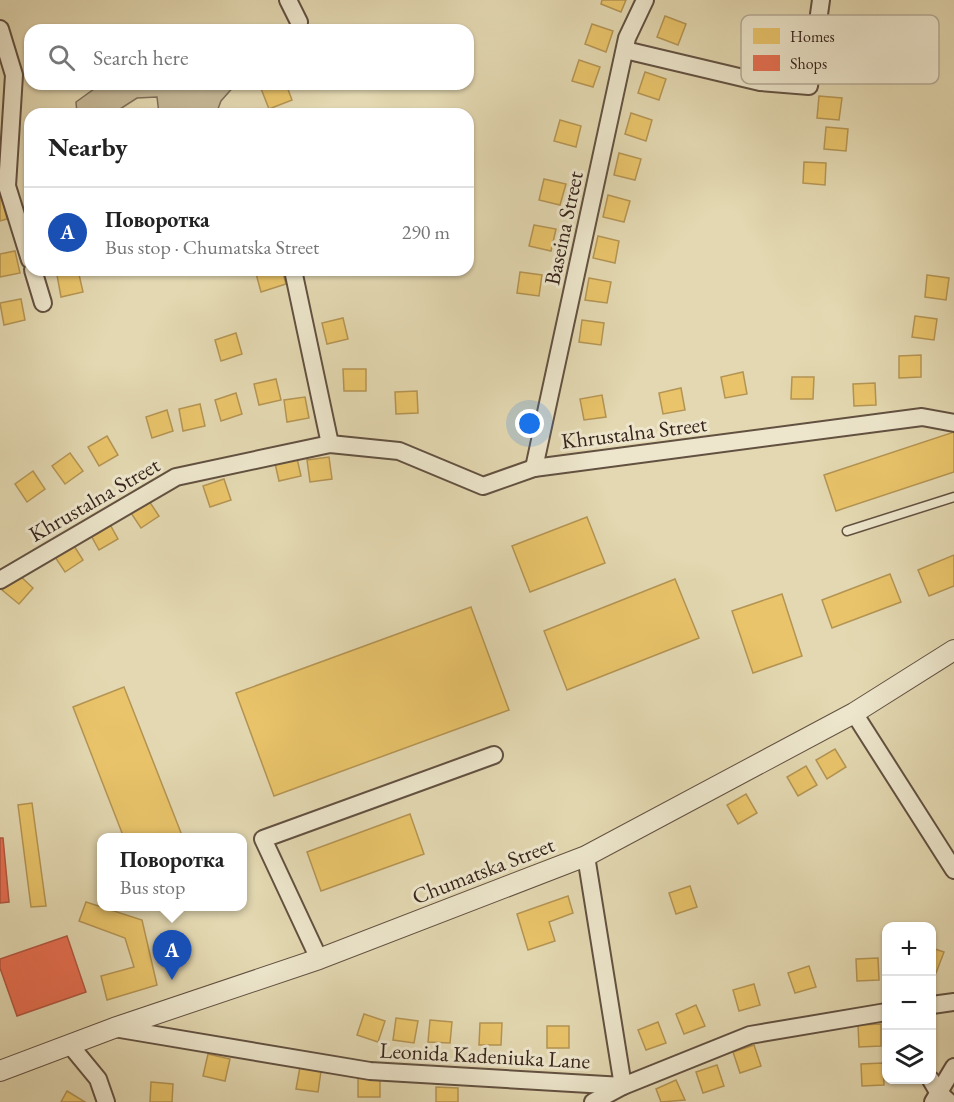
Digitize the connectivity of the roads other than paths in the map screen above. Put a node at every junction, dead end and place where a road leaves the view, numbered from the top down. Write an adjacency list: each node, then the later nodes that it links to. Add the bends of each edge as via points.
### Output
1 (288, 0): 5 (street)
2 (645, 0): 7 (street, Baseina Street)
3 (821, 0): 4 (street)
4 (819, 15)
5 (299, 22)
6 (0, 29): 11 (street, via 14,75)
7 (625, 50): 8 (street); 18 (street, Baseina Street)
8 (741, 77)
9 (784, 84): 10 (street)
10 (809, 84)
11 (4, 187): 12 (street)
12 (24, 243)
13 (35, 276): 15 (street)
14 (294, 276): 17 (street)
15 (43, 303)
16 (954, 423): 18 (street, Khrustalna Street, via 922,417)
17 (330, 444): 18 (street, Khrustalna Street, via 399,451 483,486); 21 (street, Khrustalna Street, via 176,477)
18 (534, 468)
19 (954, 497): 20 (lane)
20 (847, 531)
21 (0, 580)
22 (954, 650): 23 (street, Chumatska Street)
23 (854, 713): 25 (street, Chumatska Street); 26 (street)
24 (494, 755): 27 (street, via 263,839)
25 (585, 855): 27 (street, Chumatska Street); 35 (street, Leonida Kadeniuka Lane)
26 (954, 870)
27 (319, 959): 31 (street, Chumatska Street)
28 (954, 1002): 29 (street)
29 (936, 1004)
30 (882, 1013): 35 (street, via 750,1035)
31 (114, 1028): 32 (street, Chumatska Street); 35 (street, Leonida Kadeniuka Lane, via 370,1071)
32 (70, 1045): 34 (street, Chumatska Street); 37 (street, via 98,1079)
33 (954, 1067): 36 (street)
34 (0, 1071)
35 (623, 1086): 38 (street)
36 (938, 1094)
37 (106, 1102)
38 (593, 1102)

